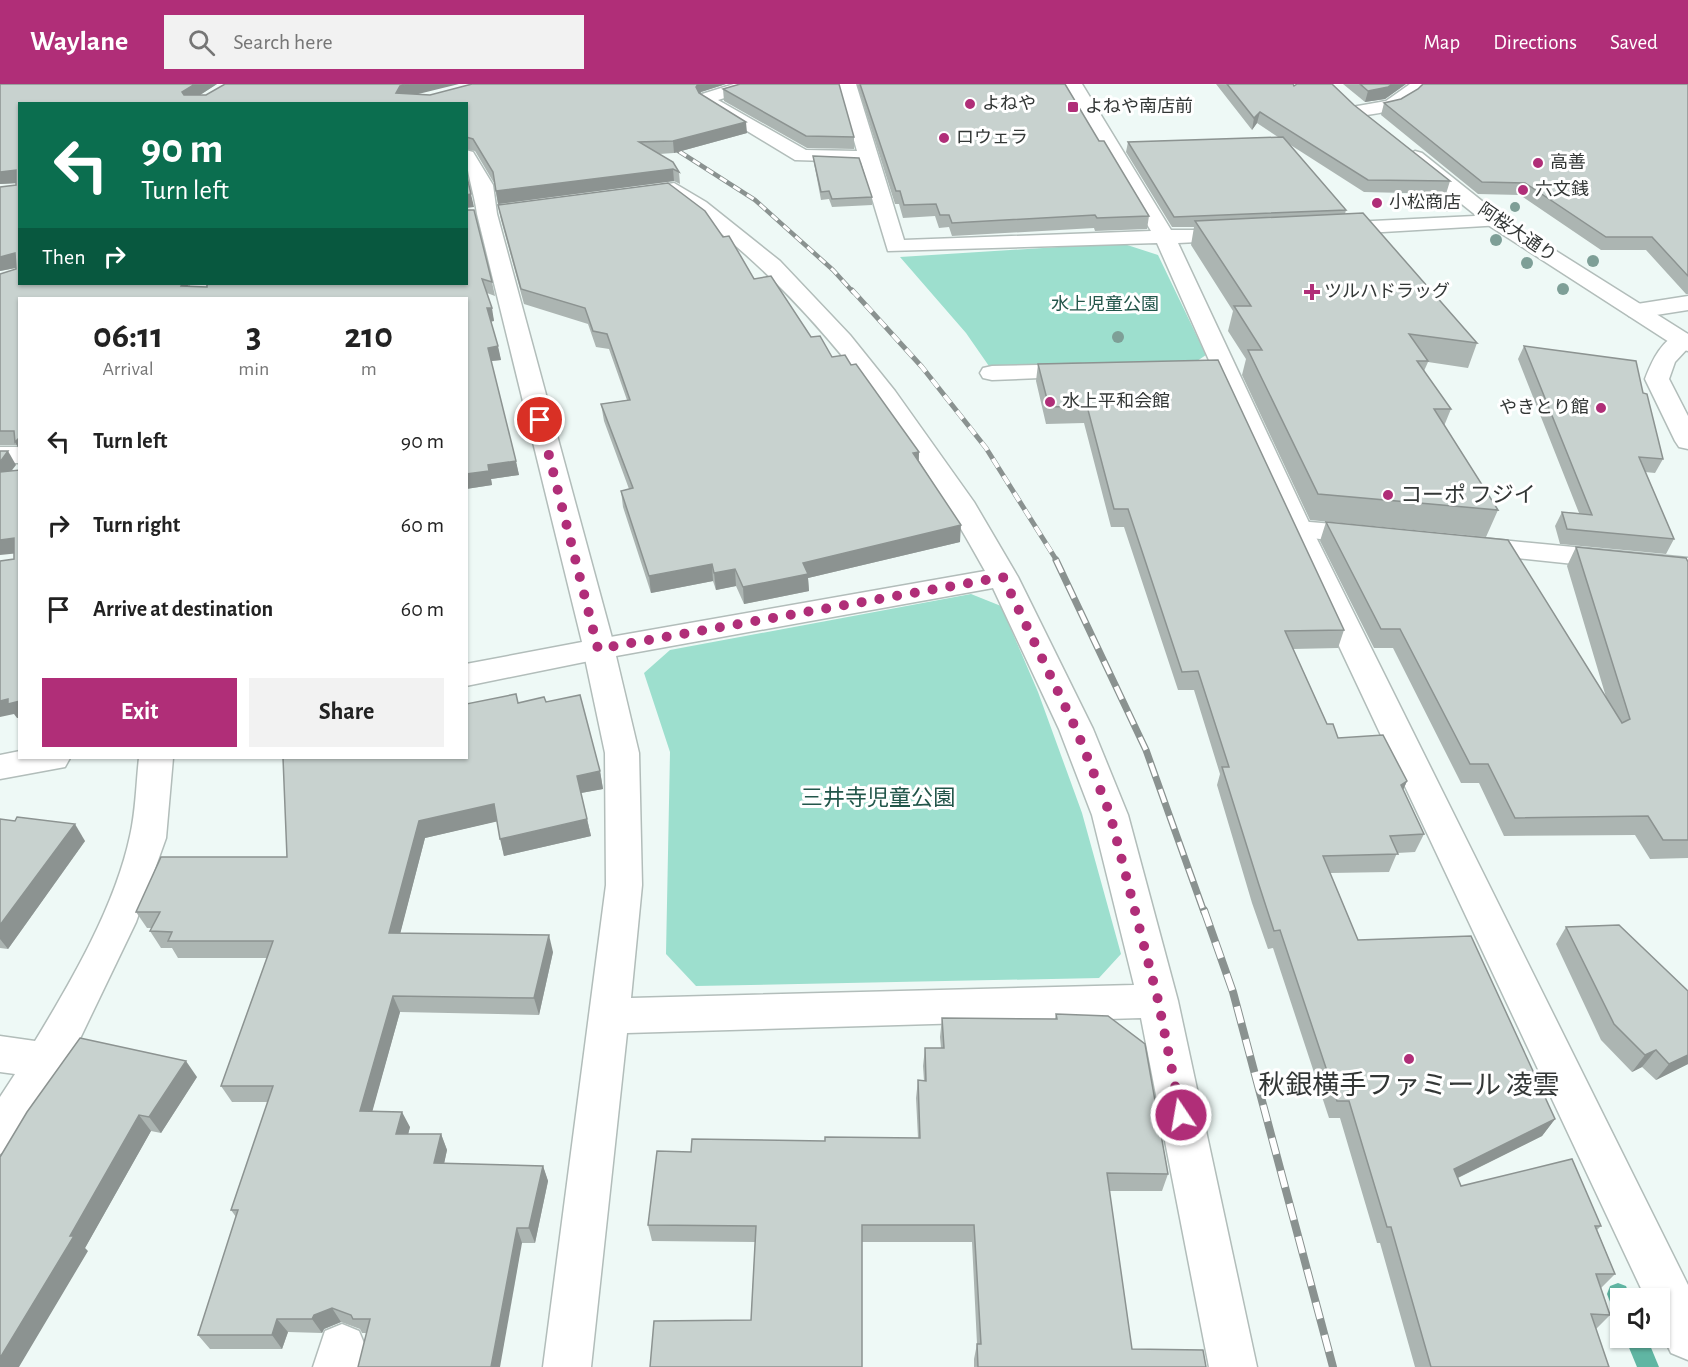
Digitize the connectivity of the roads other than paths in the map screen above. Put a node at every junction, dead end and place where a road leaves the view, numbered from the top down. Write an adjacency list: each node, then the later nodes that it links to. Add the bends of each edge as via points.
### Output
1 (751, 84): 7 (street, via 708,98 710,103 802,156)
2 (847, 84): 7 (street)
3 (1073, 84): 14 (street)
4 (1419, 84): 5 (street, via 1406,99 1391,107 1351,104)
5 (1383, 131)
6 (1401, 146): 11 (street, 阿桜大通り)
7 (869, 157): 14 (street, via 895,247)
8 (468, 159): 10 (street, via 483,185)
9 (639, 194): 28 (street, via 674,189 787,282 842,340 886,396 964,508)
10 (488, 214): 30 (street)
11 (1495, 221): 12 (street); 16 (street, 阿桜大通り)
12 (1315, 230)
13 (1257, 233): 14 (street)
14 (1165, 237): 23 (street, via 1214,368)
15 (1688, 303): 16 (street)
16 (1637, 311): 17 (street, 阿桜大通り)
17 (1685, 342): 20 (street, via 1664,360 1657,379)
18 (1108, 370): 19 (street)
19 (992, 373)
20 (1688, 441)
21 (0, 455): 22 (street)
22 (18, 455)
23 (1303, 538): 24 (street); 40 (street)
24 (1392, 546)
25 (1443, 551): 27 (street)
26 (1688, 567): 27 (street)
27 (1654, 571): 29 (street)
28 (1003, 577): 30 (street); 35 (street, via 1076,729 1110,814)
29 (1688, 581)
30 (598, 649): 31 (street); 36 (street, via 622,753 624,885)
31 (468, 675)
32 (47, 759): 34 (street)
33 (156, 759): 38 (street, via 146,846 118,919)
34 (0, 767)
35 (1158, 1000): 36 (street); 42 (street)
36 (610, 1016): 41 (street)
37 (0, 1054): 38 (street)
38 (48, 1061): 39 (street)
39 (0, 1134)
40 (1688, 1336)
41 (567, 1367)
42 (1233, 1367)

